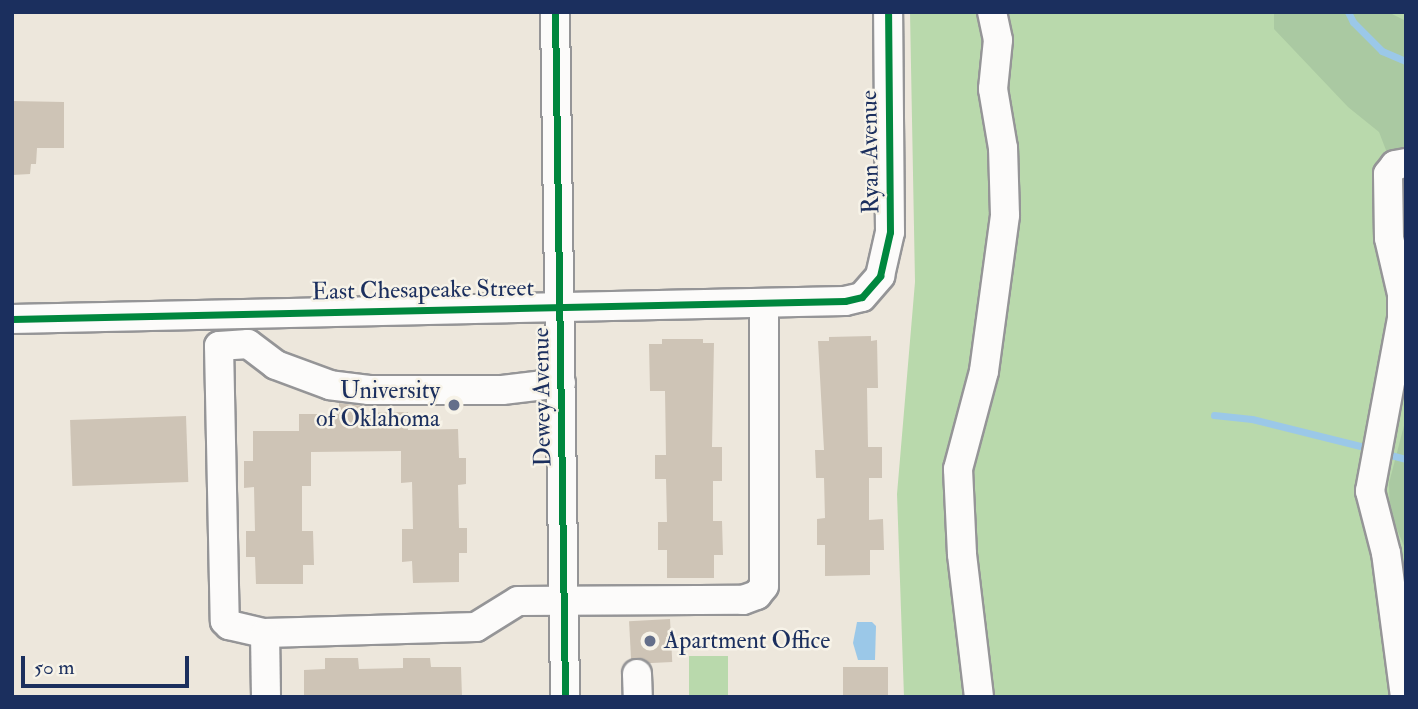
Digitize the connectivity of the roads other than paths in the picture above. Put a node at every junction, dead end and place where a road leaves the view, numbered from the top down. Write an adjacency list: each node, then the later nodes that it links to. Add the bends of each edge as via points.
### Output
1 (555, 12): 7 (street, Dewey Avenue)
2 (888, 12): 5 (street, Ryan Avenue, via 890,232 880,276)
3 (992, 12): 16 (street, via 998,40 993,89 1003,148 1006,215 984,371 958,469 962,554)
4 (1406, 163): 17 (street, via 1395,165 1388,174 1389,238 1402,294 1402,318 1370,491 1386,553)
5 (872, 288): 6 (street, East Chesapeake Street, via 862,298 845,301)
6 (764, 303): 7 (street, East Chesapeake Street); 12 (street, via 764,586 757,595 743,600)
7 (560, 307): 8 (street, East Chesapeake Street); 11 (street, Dewey Avenue)
8 (231, 314): 9 (street, East Chesapeake Street); 10 (street)
9 (12, 318)
10 (232, 345): 11 (street, via 248,344 276,365 330,385 369,390 502,390); 13 (street, via 219,346 225,621)
11 (561, 383): 12 (street, Dewey Avenue)
12 (564, 600): 13 (street, via 517,601 476,627); 15 (street, Dewey Avenue)
13 (265, 633): 14 (street)
14 (266, 697)
15 (565, 697)
16 (979, 697)
17 (1405, 697)

